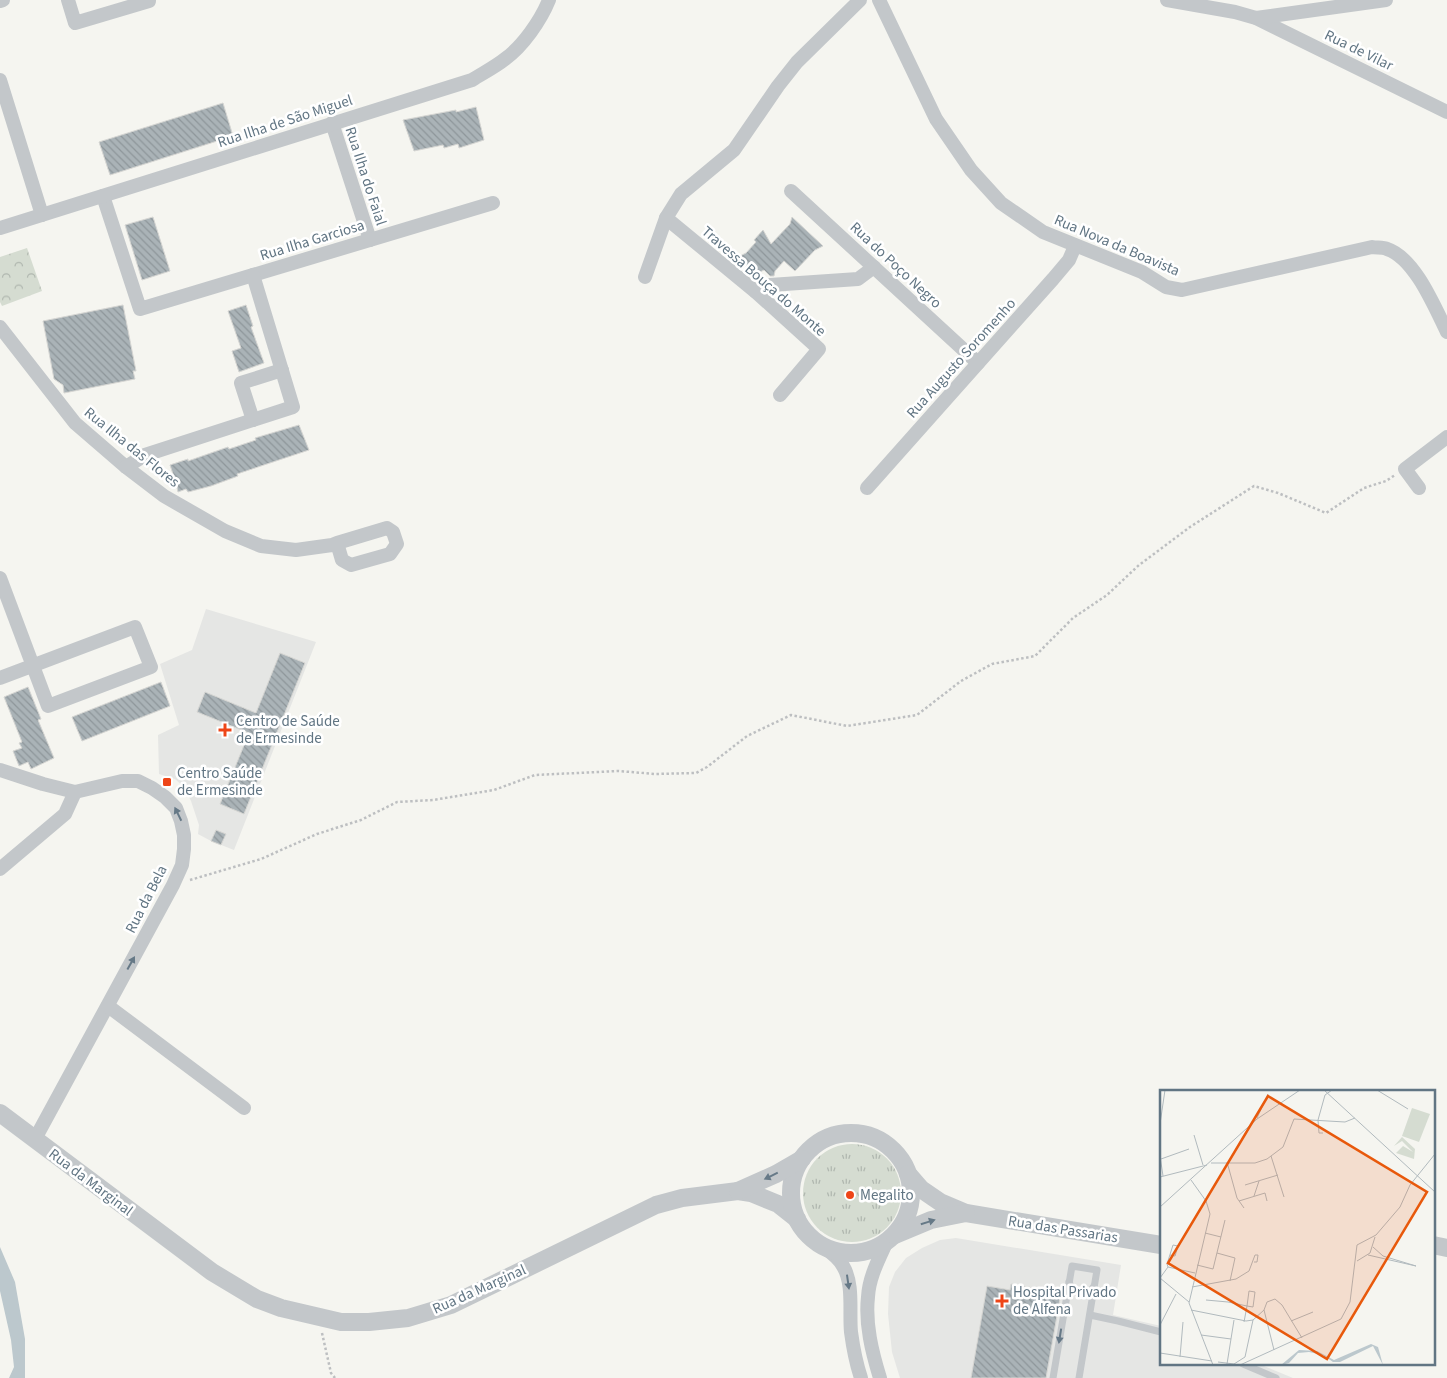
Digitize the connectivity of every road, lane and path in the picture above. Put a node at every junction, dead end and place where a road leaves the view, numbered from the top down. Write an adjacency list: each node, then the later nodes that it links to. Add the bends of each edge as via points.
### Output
1 (68, 0): 2 (street, via 75,23)
2 (149, 0)
3 (550, 0): 11 (street, Rua Ilha de São Miguel, via 526,38 507,58 472,80)
4 (860, 0): 16 (street, via 797,62 734,150 681,194)
5 (879, 0): 19 (street, Rua Nova da Boavista, via 936,119 971,170 1001,203 1043,232)
6 (1167, 0): 8 (street)
7 (1386, 0): 8 (street)
8 (1256, 18): 10 (street, Rua de Vilar)
9 (0, 80): 15 (street)
10 (1447, 112)
11 (332, 123): 13 (street, Rua Ilha de São Miguel); 18 (street, Rua Ilha do Faial)
12 (792, 191): 20 (street, Rua do Poço Negro)
13 (103, 196): 15 (street, Rua Ilha de São Miguel); 21 (street, Rua Ilha Garciosa, via 140,308)
14 (493, 203): 18 (street, Rua Ilha Garciosa)
15 (42, 216): 17 (street, Rua Ilha de São Miguel)
16 (666, 218): 22 (street); 23 (street, Travessa Bouça do Monte)
17 (0, 228)
18 (370, 240): 21 (street, Rua Ilha Garciosa)
19 (1075, 246): 25 (street, Rua Nova da Boavista, via 1142,272 1166,287 1182,290 1372,247 1387,249 1400,256 1413,270); 26 (street, Rua Augusto Soromenho, via 1069,260)
20 (874, 267): 23 (street, via 858,279 770,285); 26 (street, Rua do Poço Negro)
21 (253, 275): 27 (street)
22 (645, 276)
23 (756, 292): 28 (street, Travessa Bouça do Monte, via 819,349)
24 (0, 326): 31 (street, Rua Ilha das Flores, via 75,423)
25 (1447, 332)
26 (978, 364): 33 (street, Rua Augusto Soromenho)
27 (282, 370): 29 (street, via 293,407); 29 (street, via 241,383)
28 (780, 395)
29 (253, 420): 31 (street, via 144,455)
30 (1447, 437): 32 (street)
31 (126, 467): 35 (street, Rua Ilha das Flores, via 164,496 225,531 261,546 296,550)
32 (1405, 468): 34 (street); 42 (path, via 1386,481 1364,488 1326,513 1254,486 1139,565 1107,595 1073,618 1035,656 992,664 961,681 917,715 847,726 791,715 746,736 696,773 535,774 494,790 397,802 361,820 317,834 261,859)
33 (867, 488)
34 (1419, 488)
35 (337, 544)
36 (0, 578): 37 (street)
37 (32, 665): 37 (street, via 135,627 151,667 48,706); 38 (street)
38 (0, 678)
39 (0, 770): 40 (street, Rua da Bela)
40 (75, 792): 41 (street, via 65,814); 42 (street, Rua da Bela, one-way to 40, via 182,864 184,835 176,808 165,797 138,781 112,782)
41 (0, 869)
42 (173, 885): 43 (street, Rua da Bela, one-way to 42)
43 (108, 1006): 44 (street); 46 (street, Rua da Bela)
44 (244, 1108)
45 (0, 1113): 46 (street, Rua da Marginal)
46 (35, 1139): 49 (street, Rua da Marginal, via 212,1272 249,1295 281,1308 341,1322 408,1318 451,1305 656,1205 682,1198)
47 (802, 1159): 48 (street, via 827,1138 860,1134 889,1147); 49 (street, Rua da Marginal, one-way to 49); 51 (street, via 791,1188)
48 (908, 1174): 50 (street, Rua das Passarias, via 921,1189 940,1202); 52 (street, via 911,1201 904,1220)
49 (738, 1191): 51 (street, Rua da Marginal, via 778,1204)
50 (966, 1213): 52 (street, Rua das Passarias, one-way to 50, via 931,1220); 54 (street, Rua das Passarias)
51 (797, 1219): 53 (street, via 807,1234)
52 (890, 1239): 53 (street, via 872,1250 854,1253 837,1252); 65 (street, via 872,1274 868,1296 870,1341)
53 (821, 1245): 64 (street, one-way to 64, via 843,1265 848,1277 851,1332)
54 (1160, 1245)
55 (1434, 1245): 56 (street)
56 (1447, 1248)
57 (1069, 1281): 58 (lane, via 1075,1291 1085,1294); 58 (lane, via 1072,1266 1097,1270); 66 (lane, one-way to 66)
58 (1095, 1285): 59 (lane)
59 (1090, 1316): 61 (lane); 67 (lane)
60 (322, 1331): 63 (path)
61 (1160, 1332)
62 (1248, 1366): 68 (lane)
63 (335, 1378)
64 (861, 1378)
65 (880, 1378)
66 (1053, 1378)
67 (1079, 1378)
68 (1276, 1378)

